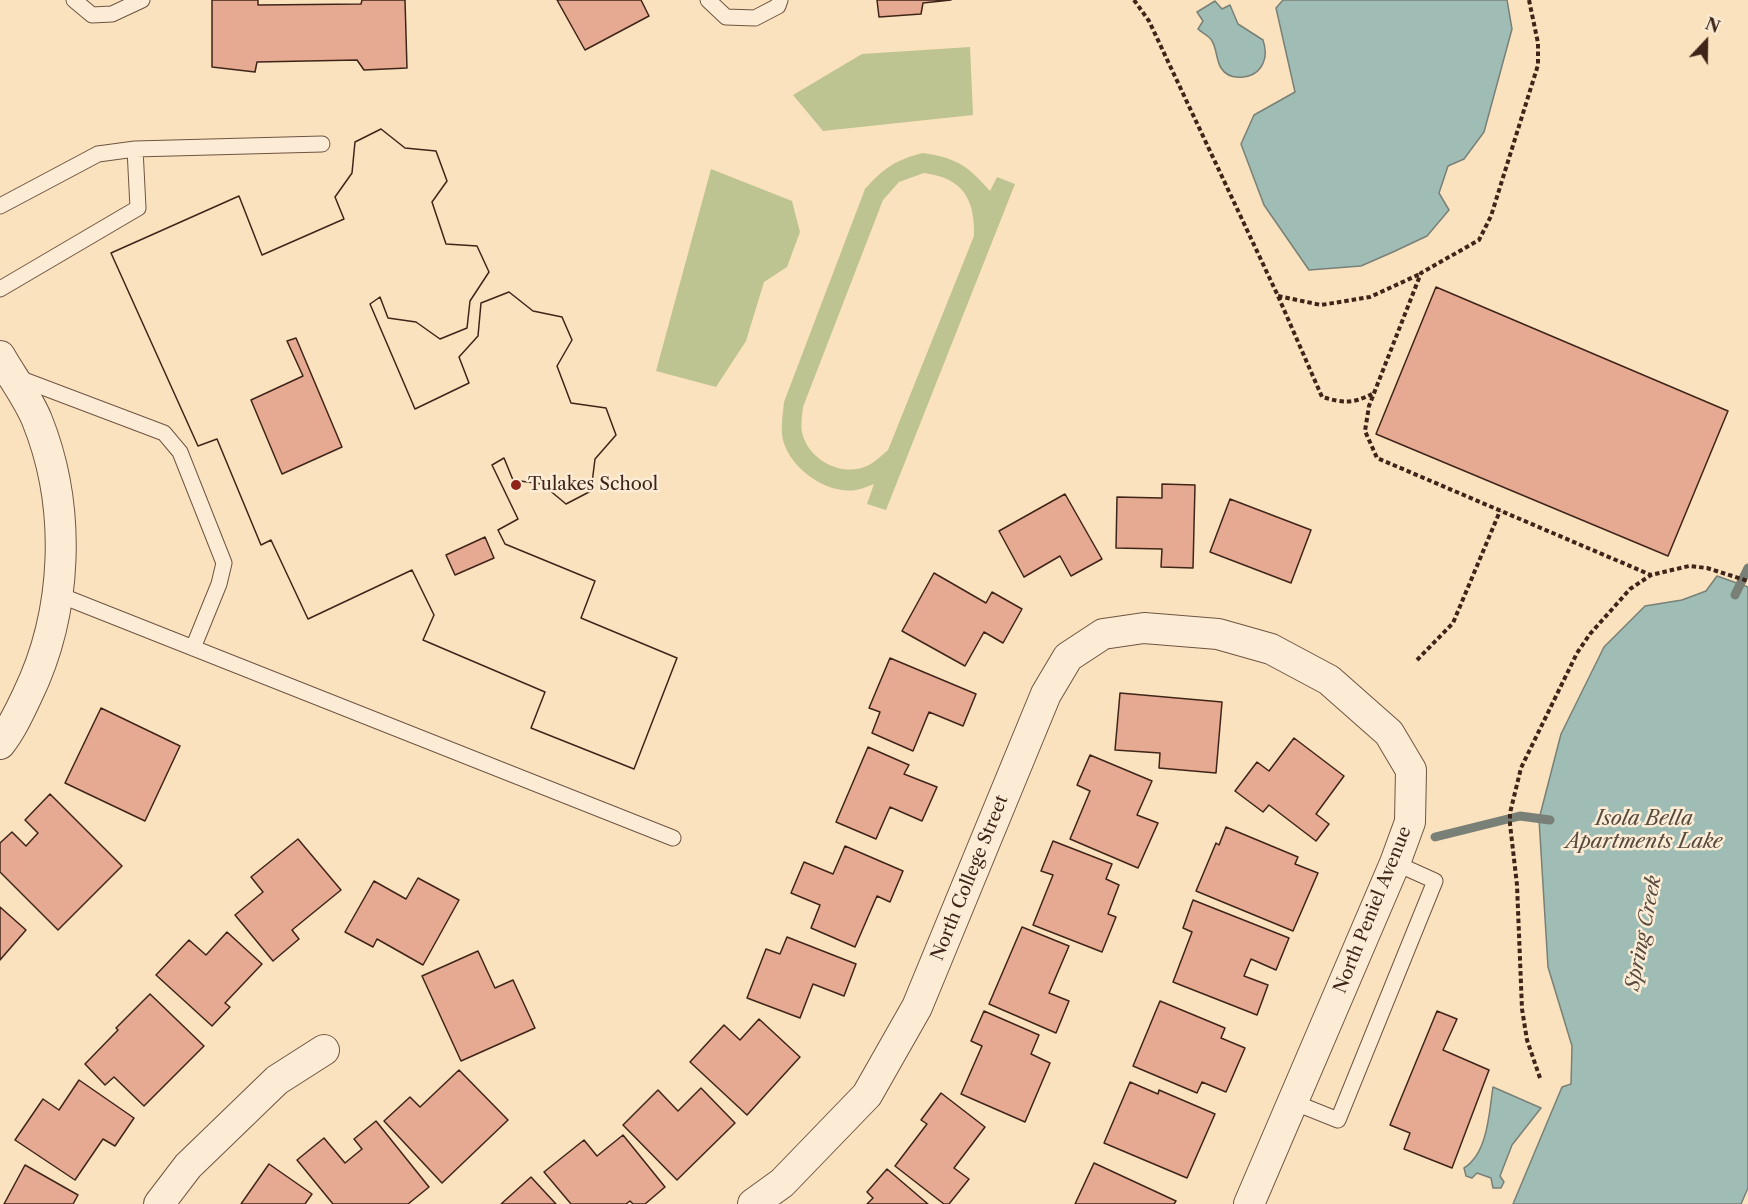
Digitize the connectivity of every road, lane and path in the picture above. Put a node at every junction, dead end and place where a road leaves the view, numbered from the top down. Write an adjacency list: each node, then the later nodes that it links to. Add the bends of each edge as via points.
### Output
1 (74, 0): 2 (lane, via 92,15 112,14)
2 (142, 0)
3 (708, 0): 4 (lane, via 726,17 755,18 778,6)
4 (780, 0)
5 (1134, 0): 12 (path, via 1149,21)
6 (1529, 0): 10 (path, via 1538,43 1538,65 1491,216 1479,240)
7 (322, 144): 8 (lane)
8 (135, 149): 9 (lane, via 99,154); 11 (lane, via 138,208)
9 (0, 206)
10 (1421, 273): 12 (path, via 1370,297 1321,305); 14 (path)
11 (0, 289)
12 (1278, 296): 14 (path, via 1322,397 1355,402)
13 (6, 366): 18 (street, via 36,418 52,465 61,523); 20 (lane, via 164,433 180,452 224,563)
14 (1372, 394): 15 (path, via 1365,431 1377,458)
15 (1500, 511): 16 (path); 21 (path, via 1453,623)
16 (1651, 575): 17 (path, via 1689,566); 26 (path, via 1630,589 1577,653 1521,768 1510,813 1522,1009)
17 (1748, 581)
18 (57, 594): 20 (lane); 22 (street, via 50,639 35,681)
19 (1218, 634): 24 (street, North Peniel Avenue, via 1271,649 1329,680 1389,733 1411,770 1410,822); 29 (street, North College Street, via 1144,628 1103,634 1068,657 1046,694 917,1007 867,1095 782,1183)
20 (193, 648): 23 (lane)
21 (1417, 660)
22 (0, 744)
23 (673, 838)
24 (1395, 863): 27 (street, North Peniel Avenue); 27 (lane, via 1435,880 1338,1120)
25 (324, 1050): 28 (street, via 277,1080 188,1166)
26 (1540, 1078)
27 (1293, 1102): 30 (street, North Peniel Avenue)
28 (159, 1204)
29 (753, 1204)
30 (1249, 1204)

